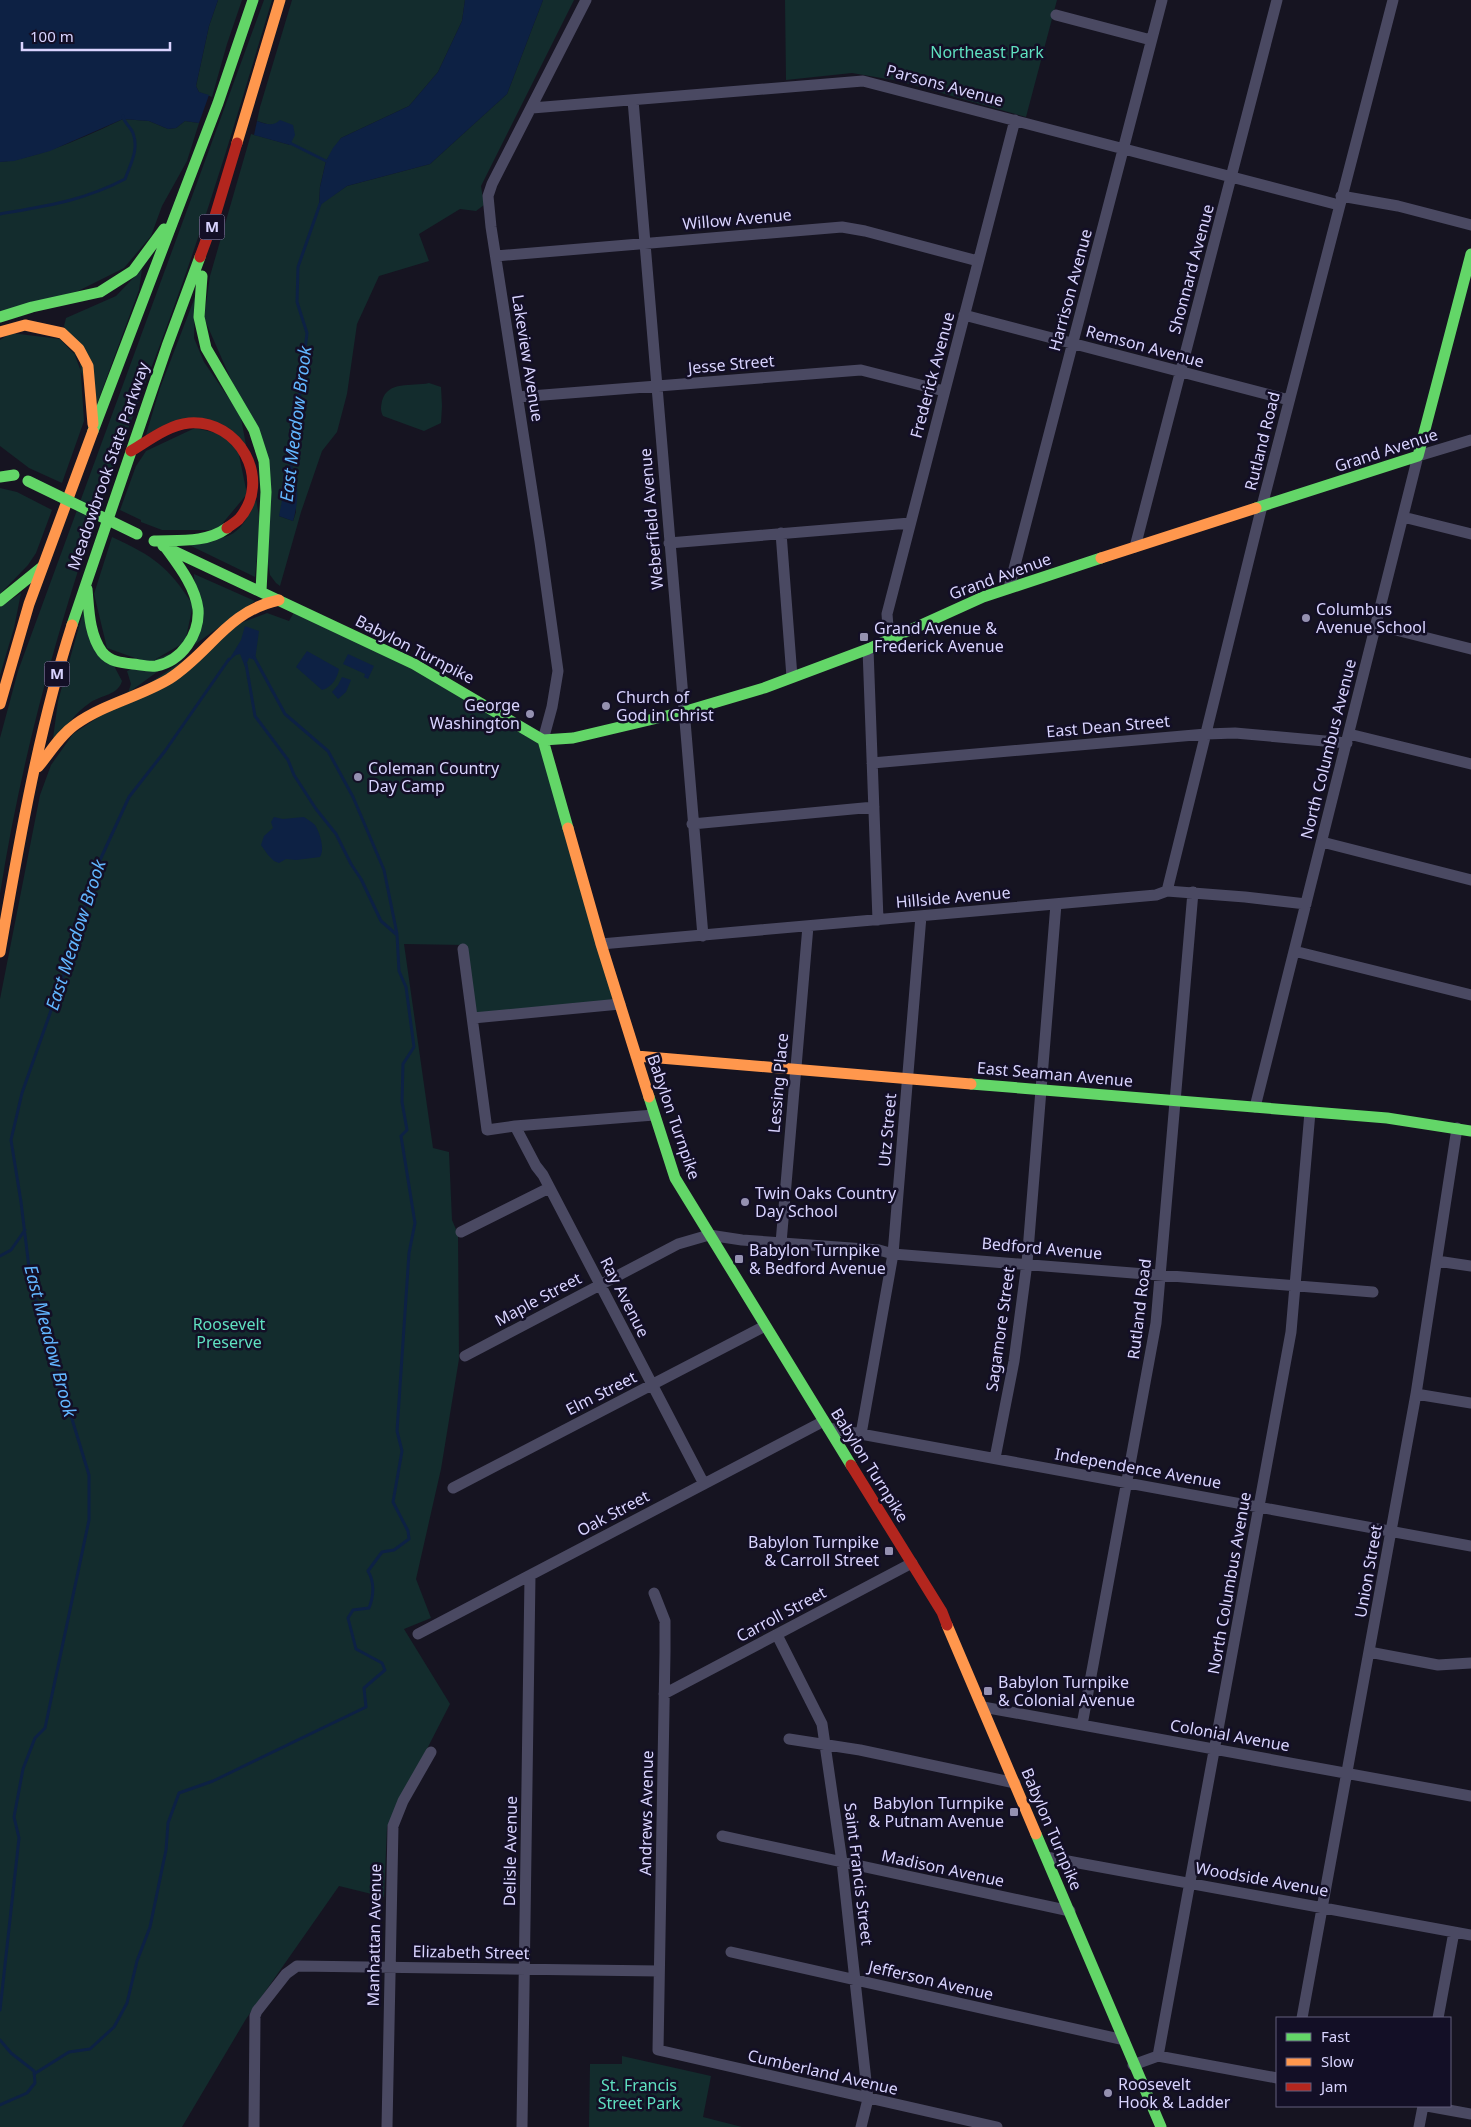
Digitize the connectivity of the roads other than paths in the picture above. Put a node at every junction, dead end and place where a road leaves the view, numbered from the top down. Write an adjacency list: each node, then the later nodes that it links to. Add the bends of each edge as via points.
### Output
1 (253, 0): 15 (main road, Meadowbrook State Parkway / M)
2 (280, 0): 17 (main road, Meadowbrook State Parkway / M)
3 (586, 0): 10 (street, Lakeview Avenue)
4 (1162, 0): 8 (street, Harrison Avenue)
5 (1278, 0): 13 (street, Shonnard Avenue)
6 (1393, 0): 14 (street, Rutland Road)
7 (1056, 15): 8 (street)
8 (1151, 40): 12 (street, Harrison Avenue)
9 (633, 100): 10 (street, Parsons Avenue); 11 (street, Parsons Avenue, via 863,81); 18 (street, Weberfield Avenue)
10 (532, 108): 19 (street, Lakeview Avenue, via 488,196)
11 (1015, 120): 12 (street, Parsons Avenue); 21 (street, Frederick Avenue)
12 (1123, 148): 13 (street, Parsons Avenue); 27 (street, Harrison Avenue)
13 (1231, 177): 14 (street, Parsons Avenue); 28 (street, Shonnard Avenue)
14 (1340, 200): 16 (street, Parsons Avenue, via 1398,206); 32 (street, Rutland Road)
15 (178, 211): 22 (main road, via 134,271 100,292); 33 (main road, Meadowbrook State Parkway / M)
16 (1471, 225)
17 (210, 233): 35 (main road, Meadowbrook State Parkway / M); 52 (main road, via 198,299 198,324 203,346 252,428 265,462 267,495)
18 (644, 243): 19 (street, Willow Avenue); 21 (street, Willow Avenue, via 842,227); 29 (street, Weberfield Avenue)
19 (496, 256): 31 (street, Lakeview Avenue)
20 (1470, 258): 36 (main road, North Columbus Avenue)
21 (978, 261): 23 (street, Frederick Avenue)
22 (81, 297): 24 (main road); 26 (main road, via 62,314)
23 (964, 315): 27 (street, Remson Avenue); 30 (street, Frederick Avenue)
24 (0, 317)
25 (0, 332): 26 (main road, via 25,325)
26 (62, 333): 33 (main road, via 78,349 88,366)
27 (1072, 344): 28 (street, Remson Avenue); 51 (street, Harrison Avenue)
28 (1181, 372): 32 (street, Remson Avenue); 47 (street, Shonnard Avenue)
29 (656, 386): 30 (street, Jesse Street, via 861,370); 31 (street, Jesse Street); 46 (street, Weberfield Avenue)
30 (944, 391): 42 (street, Frederick Avenue)
31 (518, 397): 66 (street, Lakeview Avenue, via 558,671)
32 (1289, 400): 40 (street, Rutland Road)
33 (93, 430): 49 (main road, Meadowbrook State Parkway / M)
34 (1471, 440): 36 (street, Grand Avenue)
35 (131, 450): 45 (main road, via 170,428 203,423 232,435 250,462 254,486 249,503 237,521 210,536); 50 (main road, Meadowbrook State Parkway / M)
36 (1418, 456): 40 (main road, Grand Avenue); 41 (street, North Columbus Avenue)
37 (0, 468): 38 (main road, Babylon Turnpike)
38 (14, 475): 39 (main road); 45 (main road, Babylon Turnpike, bridge)
39 (0, 477)
40 (1262, 506): 47 (main road, Grand Avenue); 64 (street, Rutland Road)
41 (1403, 517): 44 (street); 55 (street, North Columbus Avenue)
42 (910, 523): 43 (street); 56 (street, Frederick Avenue, via 887,614)
43 (780, 533): 46 (street); 60 (street)
44 (1471, 534)
45 (154, 541): 48 (main road, Babylon Turnpike)
46 (669, 543): 63 (street, Weberfield Avenue)
47 (1135, 547): 51 (main road, Grand Avenue)
48 (166, 548): 52 (main road, Babylon Turnpike); 59 (main road, via 195,595 198,622 191,640 180,654 162,664)
49 (42, 566): 54 (main road); 61 (main road, Meadowbrook State Parkway / M)
50 (86, 582): 59 (main road, via 91,629 103,653); 69 (main road, Meadowbrook State Parkway / M, via 56,675)
51 (1009, 588): 56 (main road, Grand Avenue)
52 (261, 591): 53 (main road, Babylon Turnpike)
53 (279, 600): 62 (main road, via 270,600 248,609 183,669 164,682); 66 (main road, Babylon Turnpike, via 414,664)
54 (0, 601)
55 (1376, 626): 58 (street); 65 (street, North Columbus Avenue)
56 (889, 640): 57 (main road, Grand Avenue)
57 (868, 649): 60 (main road, Grand Avenue); 67 (street)
58 (1471, 649)
59 (120, 663): 62 (main road, via 125,682)
60 (792, 677): 63 (main road, Grand Avenue)
61 (0, 704)
62 (112, 704): 69 (main road, via 74,725)
63 (683, 712): 66 (main road, Grand Avenue, via 573,738); 71 (street, Weberfield Avenue)
64 (1206, 734): 65 (street, East Dean Street); 67 (street, East Dean Street); 74 (street, Rutland Road)
65 (1348, 738): 68 (street, East Dean Street); 72 (street, North Columbus Avenue)
66 (543, 740): 82 (main road, Babylon Turnpike)
67 (872, 763): 70 (street)
68 (1471, 764)
69 (36, 769): 85 (main road, Meadowbrook State Parkway / M)
70 (874, 807): 71 (street); 79 (street)
71 (692, 824): 81 (street, Weberfield Avenue)
72 (1322, 842): 73 (street); 77 (street, North Columbus Avenue)
73 (1471, 880)
74 (1167, 892): 75 (street, Hillside Avenue); 76 (street, Hillside Avenue)
75 (1192, 892): 77 (street, Hillside Avenue); 93 (street, Rutland Road)
76 (1056, 904): 78 (street, Hillside Avenue); 92 (street, Sagamore Street)
77 (1306, 904): 84 (street, North Columbus Avenue)
78 (921, 916): 79 (street, Hillside Avenue); 91 (street, Utz Street)
79 (878, 920): 80 (street, Hillside Avenue)
80 (808, 926): 81 (street, Hillside Avenue); 90 (street, Lessing Place)
81 (703, 936): 82 (street, Hillside Avenue)
82 (601, 944): 87 (main road, Babylon Turnpike)
83 (463, 949): 88 (street)
84 (1294, 951): 86 (street); 94 (street, North Columbus Avenue)
85 (0, 952)
86 (1471, 995)
87 (620, 1004): 88 (street); 89 (main road, Babylon Turnpike)
88 (473, 1018): 97 (street, via 487,1130)
89 (636, 1056): 90 (main road, East Seaman Avenue); 96 (main road, Babylon Turnpike)
90 (796, 1069): 91 (main road, East Seaman Avenue); 103 (street, Lessing Place)
91 (907, 1078): 92 (main road, East Seaman Avenue); 104 (street, Utz Street)
92 (1042, 1089): 93 (main road, East Seaman Avenue); 106 (street, Sagamore Street)
93 (1175, 1100): 94 (main road, East Seaman Avenue); 108 (street, Rutland Road)
94 (1255, 1107): 95 (main road, East Seaman Avenue)
95 (1310, 1112): 98 (main road, East Seaman Avenue); 110 (street, North Columbus Avenue)
96 (654, 1115): 97 (street); 102 (main road, Babylon Turnpike, via 676,1178)
97 (515, 1126): 100 (street, Ray Avenue)
98 (1457, 1128): 99 (main road, East Seaman Avenue); 105 (street, Union Street)
99 (1471, 1131)
100 (550, 1188): 101 (street); 109 (street, Ray Avenue)
101 (461, 1232)
102 (709, 1235): 103 (street, Bedford Avenue); 109 (street, Maple Street, via 678,1244); 112 (main road, Babylon Turnpike)
103 (781, 1243): 104 (street, Bedford Avenue, via 879,1250)
104 (893, 1254): 106 (street, Bedford Avenue); 118 (street, Utz Street)
105 (1437, 1261): 107 (street); 115 (street, Union Street)
106 (1026, 1263): 108 (street, Bedford Avenue); 119 (street, Sagamore Street, via 1014,1362)
107 (1471, 1266)
108 (1160, 1275): 110 (street, Bedford Avenue); 120 (street, Rutland Road, via 1156,1324)
109 (600, 1285): 113 (street, Maple Street); 114 (street, Ray Avenue)
110 (1295, 1286): 111 (street, Bedford Avenue); 123 (street, North Columbus Avenue, via 1291,1332)
111 (1373, 1292)
112 (765, 1326): 114 (street, Elm Street); 117 (main road, Babylon Turnpike)
113 (465, 1356)
114 (652, 1385): 121 (street, Ray Avenue); 122 (street, Elm Street)
115 (1416, 1394): 116 (street); 124 (street, Union Street)
116 (1471, 1402)
117 (826, 1424): 118 (street, Independence Avenue); 121 (street, Oak Street); 126 (main road, Babylon Turnpike)
118 (861, 1434): 119 (street, Independence Avenue)
119 (995, 1458): 120 (street, Independence Avenue)
120 (1127, 1482): 123 (street, Independence Avenue); 135 (street, Rutland Road)
121 (704, 1484): 127 (street, Oak Street)
122 (453, 1488)
123 (1259, 1507): 124 (street, Independence Avenue); 138 (street, North Columbus Avenue)
124 (1392, 1531): 125 (street, Independence Avenue); 131 (street, Union Street)
125 (1471, 1546)
126 (912, 1563): 130 (street, Carroll Street); 134 (main road, Babylon Turnpike, via 942,1612)
127 (530, 1576): 129 (street, Oak Street); 153 (street, Delisle Avenue)
128 (654, 1593): 133 (street, Andrews Avenue, via 665,1621)
129 (418, 1634)
130 (777, 1635): 133 (street, Carroll Street); 137 (street, Saint Francis Street, via 822,1724)
131 (1369, 1652): 132 (street, via 1447,1666); 140 (street, Union Street)
132 (1471, 1664)
133 (664, 1694): 154 (street, Andrews Avenue)
134 (983, 1707): 135 (street, Colonial Avenue); 141 (main road, Babylon Turnpike)
135 (1082, 1725): 138 (street, Colonial Avenue)
136 (789, 1739): 137 (street)
137 (826, 1745): 141 (street); 145 (street, Saint Francis Street)
138 (1215, 1749): 140 (street, Colonial Avenue); 146 (street, North Columbus Avenue)
139 (431, 1752): 152 (street, Manhattan Avenue, via 393,1826)
140 (1347, 1774): 142 (street, Colonial Avenue); 147 (street, Union Street)
141 (1014, 1783): 144 (main road, Babylon Turnpike)
142 (1471, 1796)
143 (722, 1836): 145 (street, Madison Avenue)
144 (1046, 1857): 146 (street, Woodside Avenue); 148 (main road, Babylon Turnpike)
145 (842, 1862): 148 (street, Madison Avenue); 155 (street, Saint Francis Street)
146 (1190, 1883): 147 (street, Woodside Avenue); 160 (street, North Columbus Avenue)
147 (1322, 1907): 149 (street, Woodside Avenue); 156 (street, Union Street)
148 (1070, 1911): 159 (main road, Babylon Turnpike)
149 (1454, 1932): 150 (street, Woodside Avenue); 157 (street)
150 (1471, 1934)
151 (731, 1952): 155 (street, Jefferson Avenue)
152 (390, 1967): 153 (street, Elizabeth Street); 167 (street, Elizabeth Street, via 297,1966 286,1974 255,2016); 168 (street, Manhattan Avenue)
153 (524, 1969): 154 (street, Elizabeth Street); 169 (street, Delisle Avenue)
154 (659, 1971): 158 (street, Andrews Avenue)
155 (856, 1980): 159 (street, Jefferson Avenue); 163 (street, Saint Francis Street)
156 (1302, 2017)
157 (1438, 2017)
158 (658, 2035): 163 (street, Cumberland Avenue, via 658,2050)
159 (1124, 2040): 161 (main road, Babylon Turnpike)
160 (1158, 2056): 161 (street); 162 (street)
161 (1133, 2065): 172 (main road, Babylon Turnpike)
162 (1276, 2078)
163 (868, 2099): 170 (street, Saint Francis Street); 171 (street, Cumberland Avenue)
164 (1423, 2107): 173 (street)
165 (1432, 2107): 166 (street)
166 (1471, 2114)
167 (254, 2127)
168 (387, 2127)
169 (522, 2127)
170 (862, 2127)
171 (997, 2127)
172 (1161, 2127)
173 (1419, 2127)

